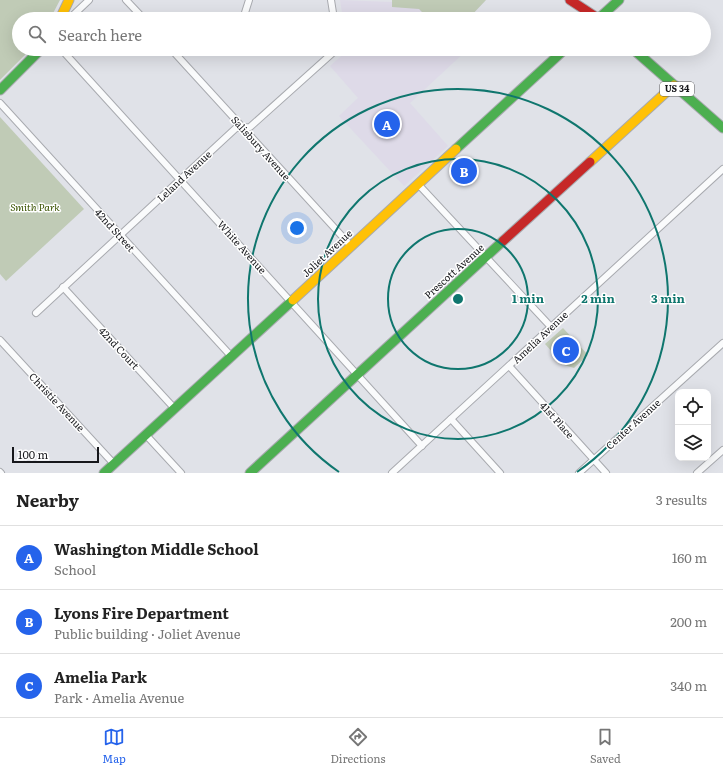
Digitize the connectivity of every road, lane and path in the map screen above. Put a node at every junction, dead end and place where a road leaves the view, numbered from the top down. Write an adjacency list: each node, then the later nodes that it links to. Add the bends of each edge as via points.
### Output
1 (69, 0): 8 (street)
2 (89, 0): 9 (street)
3 (126, 0): 10 (street)
4 (249, 0): 11 (street)
5 (331, 0): 12 (street)
6 (570, 0): 13 (street)
7 (619, 0): 14 (street)
8 (63, 12)
9 (76, 12)
10 (137, 12)
11 (245, 12)
12 (333, 12)
13 (588, 12)
14 (606, 12)
15 (34, 56): 22 (street)
16 (67, 56): 27 (street, White Avenue)
17 (177, 56): 24 (street, Salisbury Avenue)
18 (329, 56): 24 (street, Leland Avenue, via 250,126)
19 (557, 56): 28 (street, Joliet Avenue)
20 (640, 56): 21 (street, US 34)
21 (674, 86): 25 (street, US 34); 31 (street, Prescott Avenue)
22 (0, 90)
23 (0, 103): 29 (street, 42nd Street)
24 (243, 127): 27 (street, Leland Avenue, via 236,128); 30 (street, Salisbury Avenue)
25 (723, 128)
26 (723, 169): 35 (street, Amelia Avenue)
27 (181, 179): 29 (street, Leland Avenue); 33 (street, White Avenue)
28 (418, 184): 30 (street, Joliet Avenue); 31 (street)
29 (120, 235): 32 (street, Leland Avenue); 38 (street, 42nd Street)
30 (352, 246): 33 (street, Joliet Avenue)
31 (485, 257): 35 (street); 40 (street, Prescott Avenue)
32 (63, 288): 34 (street, Leland Avenue); 41 (street, 42nd Court)
33 (292, 301): 38 (street, Joliet Avenue); 40 (street, White Avenue)
34 (36, 313)
35 (551, 327): 39 (street, Amelia Avenue)
36 (0, 340): 47 (street, Christie Avenue)
37 (723, 343): 46 (street, Center Avenue)
38 (231, 356): 41 (street, Joliet Avenue)
39 (509, 366): 42 (street, Amelia Avenue); 46 (street, 41st Place)
40 (357, 374): 44 (street, White Avenue); 50 (street, Prescott Avenue)
41 (175, 409): 43 (street, Joliet Avenue)
42 (451, 419): 44 (street, Amelia Avenue); 52 (street)
43 (146, 435): 47 (street, Joliet Avenue); 49 (street)
44 (422, 446): 51 (street, Amelia Avenue)
45 (723, 450): 55 (street)
46 (594, 460): 53 (street, Center Avenue); 54 (street, 41st Place)
47 (114, 464): 48 (street, Joliet Avenue)
48 (104, 473)
49 (181, 473)
50 (250, 473)
51 (394, 473)
52 (500, 473)
53 (579, 473)
54 (606, 473)
55 (697, 473)

